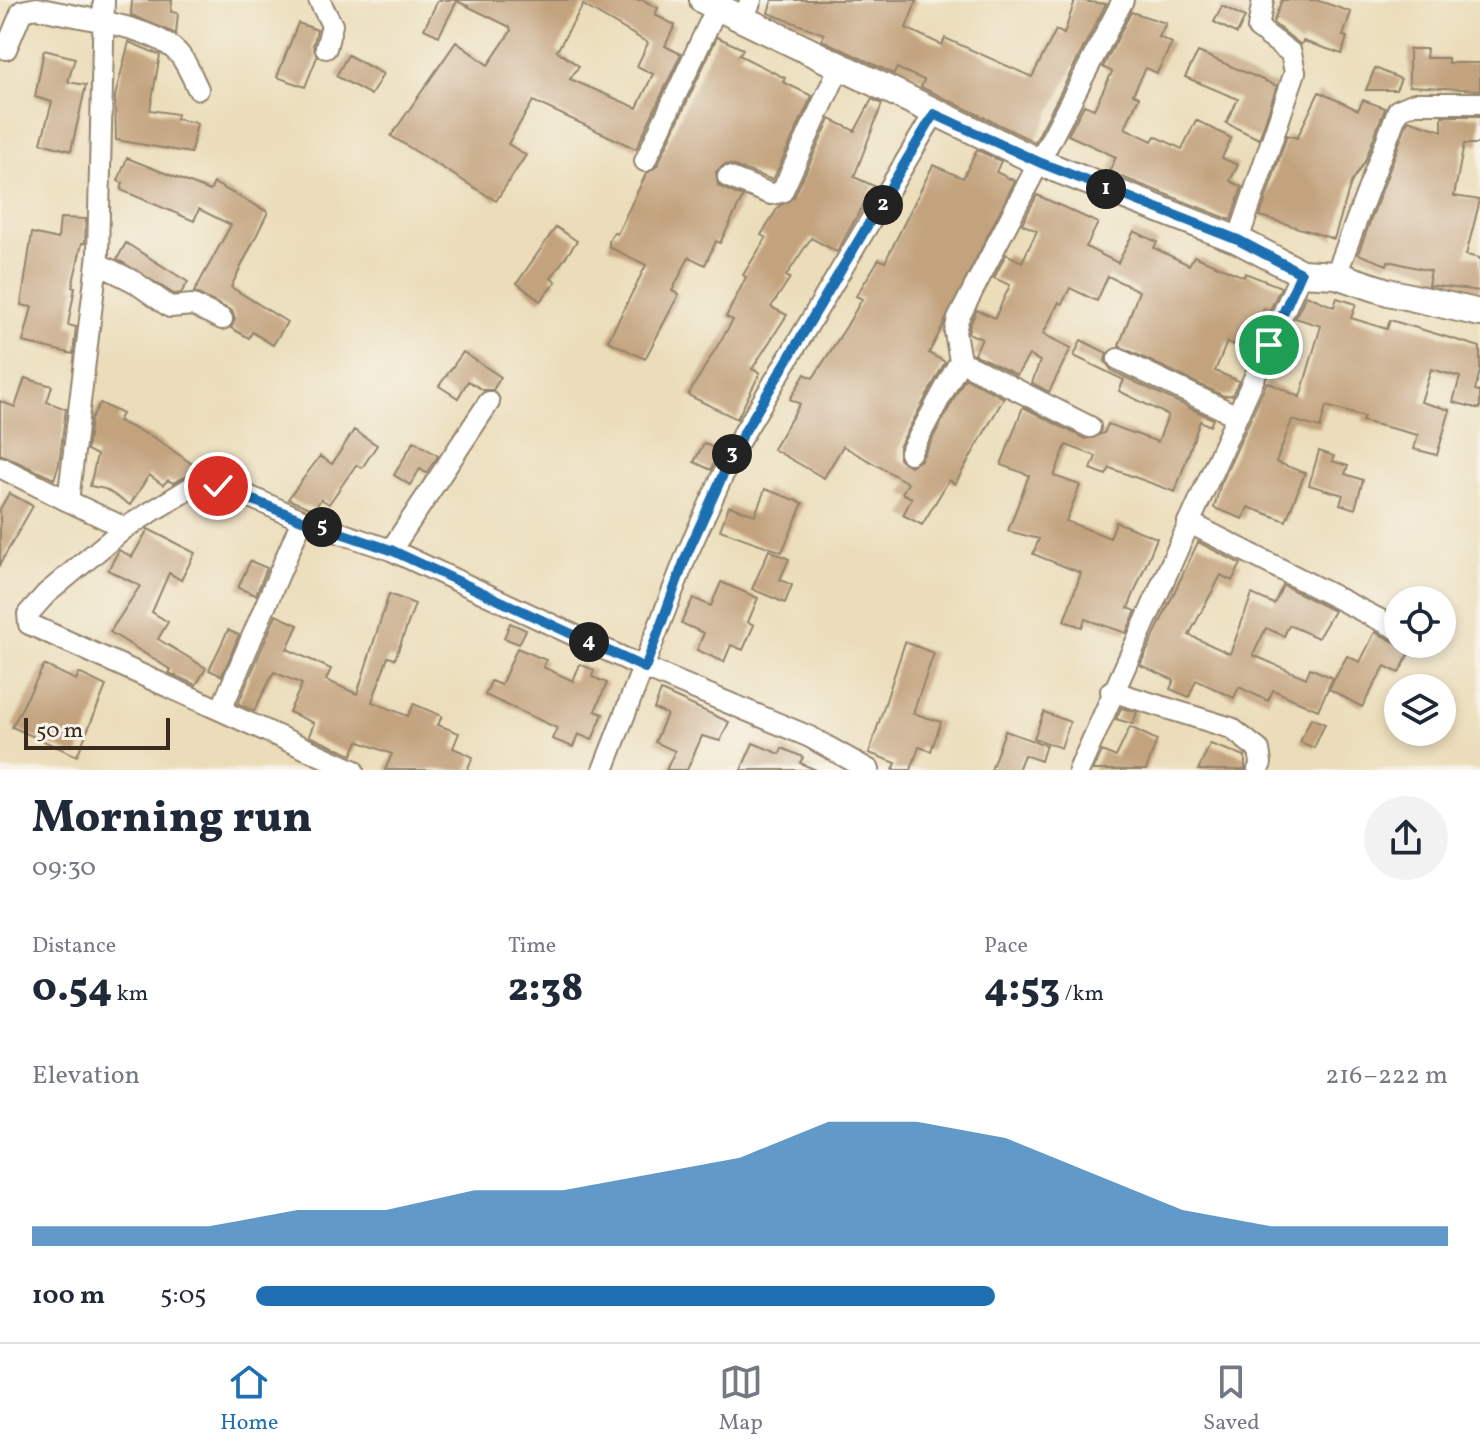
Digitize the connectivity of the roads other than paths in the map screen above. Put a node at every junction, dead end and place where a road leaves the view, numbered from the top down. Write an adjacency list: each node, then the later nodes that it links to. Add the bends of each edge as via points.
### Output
1 (104, 0): 7 (street)
2 (319, 0): 8 (street, via 332,25)
3 (1123, 0): 15 (street)
4 (1263, 0): 17 (street, via 1258,28 1291,53 1295,72)
5 (710, 4): 6 (main road); 14 (street)
6 (747, 10): 10 (main road)
7 (103, 23): 9 (street, via 27,9); 11 (street, via 170,45); 18 (street)
8 (326, 48)
9 (6, 49)
10 (839, 68): 13 (main road); 16 (street, via 782,192 771,194)
11 (198, 89)
12 (1480, 103): 20 (street, via 1415,103 1398,110)
13 (934, 114): 15 (main road); 36 (street, via 736,446 687,554)
14 (645, 161)
15 (1041, 163): 17 (main road); 24 (street, via 956,323)
16 (728, 177)
17 (1238, 240): 19 (main road)
18 (97, 263): 22 (street, via 170,307 193,305); 30 (street)
19 (1301, 273): 20 (main road); 26 (street)
20 (1336, 275): 21 (main road)
21 (1480, 313)
22 (222, 319)
23 (1118, 359): 26 (street)
24 (960, 361): 27 (street); 28 (street)
25 (489, 402): 34 (street)
26 (1237, 416): 32 (street)
27 (1090, 427)
28 (910, 453)
29 (0, 467): 30 (street)
30 (68, 501): 33 (street)
31 (302, 520): 33 (street, via 237,491 202,485); 34 (street); 38 (street)
32 (1188, 522): 35 (street); 37 (street)
33 (125, 528): 38 (street, via 46,594 28,614 29,624)
34 (391, 550): 36 (street)
35 (1384, 622)
36 (645, 668): 40 (street); 41 (street, via 810,737)
37 (1111, 691): 42 (street); 43 (street, via 1231,728 1259,750)
38 (221, 710): 39 (street)
39 (353, 770)
40 (603, 770)
41 (869, 770)
42 (1079, 770)
43 (1258, 770)

